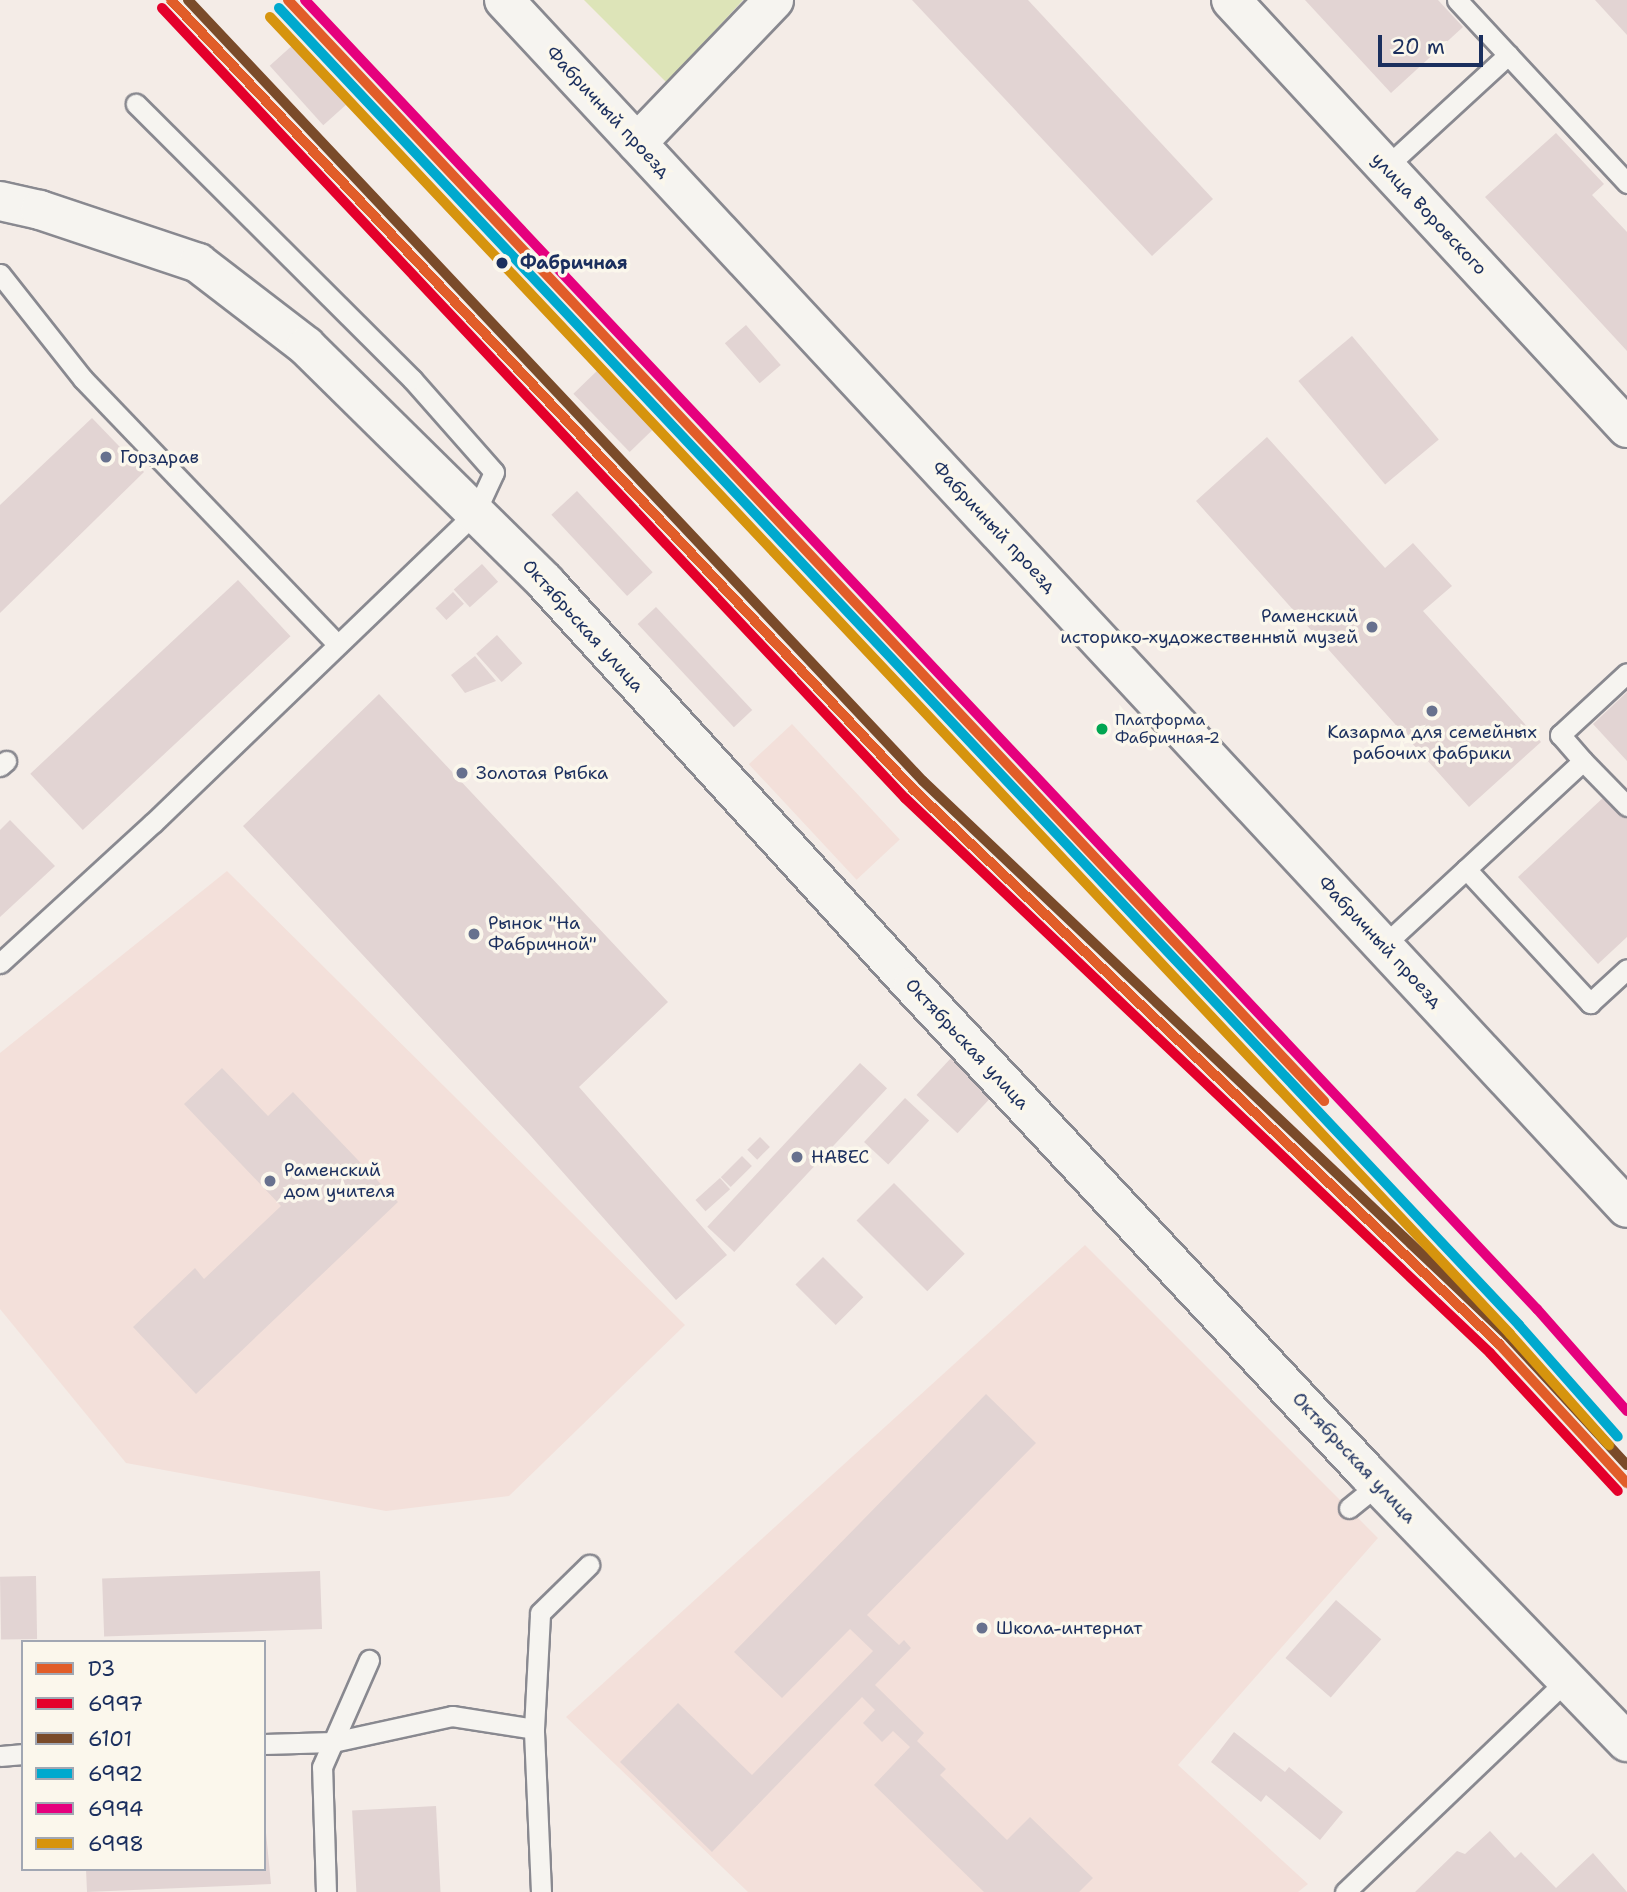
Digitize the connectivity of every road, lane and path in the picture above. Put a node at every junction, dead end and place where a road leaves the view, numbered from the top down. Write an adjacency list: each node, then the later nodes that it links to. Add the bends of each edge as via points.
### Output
1 (504, 0): 7 (street, Фабричный проезд)
2 (774, 0): 7 (street)
3 (1231, 0): 8 (street, улица Воровского)
4 (1457, 0): 5 (lane)
5 (1508, 55): 8 (lane); 9 (lane)
6 (136, 104): 13 (lane, via 464,434 494,472)
7 (637, 143): 19 (street, Фабричный проезд)
8 (1386, 167): 12 (street, улица Воровского)
9 (1627, 183)
10 (0, 201): 13 (street, Октябрьская улица, via 198,263 306,346)
11 (0, 274): 14 (lane, via 83,379)
12 (1627, 428)
13 (475, 513): 14 (lane); 23 (street, Октябрьская улица, via 545,582 904,976)
14 (337, 644): 20 (lane, via 153,823)
15 (1627, 673): 16 (lane, via 1560,735)
16 (1583, 761): 17 (lane); 18 (lane)
17 (1627, 806)
18 (1466, 869): 19 (lane); 21 (lane, via 1590,1003)
19 (1383, 946): 22 (street, Фабричный проезд)
20 (0, 963)
21 (1627, 969)
22 (1627, 1208)
23 (1378, 1484): 24 (lane); 27 (street, Октябрьская улица)
24 (1349, 1508)
25 (589, 1565): 28 (lane, via 540,1614)
26 (369, 1660): 29 (lane)
27 (1567, 1680): 30 (street, Октябрьская улица); 36 (lane)
28 (534, 1729): 29 (lane, via 452,1716); 35 (lane)
29 (333, 1742): 31 (lane); 34 (lane, via 322,1767)
30 (1627, 1742)
31 (266, 1744)
32 (21, 1754): 33 (lane)
33 (0, 1756)
34 (326, 1892)
35 (541, 1892)
36 (1345, 1892)

